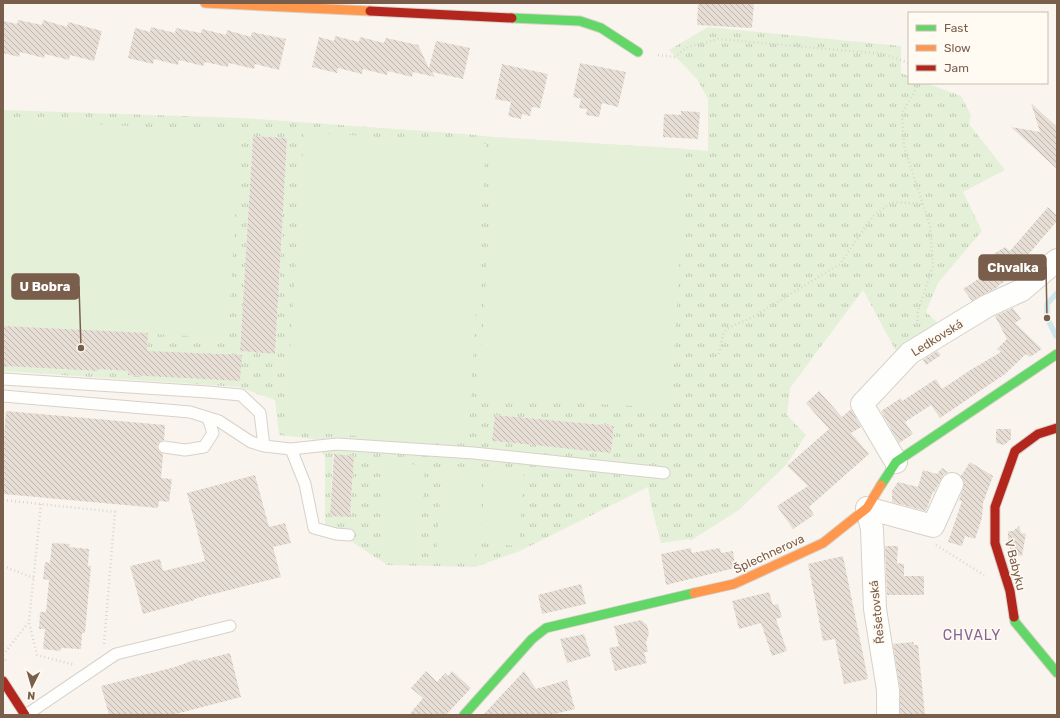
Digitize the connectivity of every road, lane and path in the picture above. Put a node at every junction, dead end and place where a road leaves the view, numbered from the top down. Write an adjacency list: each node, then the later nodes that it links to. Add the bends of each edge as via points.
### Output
1 (205, 3): 2 (street, via 580,21 601,28)
2 (638, 52): 3 (path, via 674,57 688,46 718,39 883,54)
3 (908, 63)
4 (916, 84): 5 (path, via 917,88 902,113 902,120 904,146)
5 (924, 204): 7 (path, via 930,226 933,266 918,311); 8 (path, via 892,202 873,216 840,264 751,318 728,328 723,334)
6 (1057, 260): 7 (street, Ledkovská, via 1022,290 987,306)
7 (910, 353): 17 (street, Ledkovská, via 862,404)
8 (719, 354)
9 (1057, 354): 17 (street, Šplechnerova)
10 (3, 378): 14 (lane, via 242,395 260,413)
11 (3, 396): 12 (lane, via 190,412)
12 (208, 418): 14 (lane, via 219,421 251,442); 15 (lane, via 213,433 204,447 185,450)
13 (1057, 428): 27 (street, V Babyku, via 1038,434 1015,451 995,507 995,543)
14 (264, 446): 16 (lane)
15 (164, 447)
16 (291, 449): 18 (lane, via 338,444 451,451); 23 (lane, via 305,484 314,528)
17 (896, 462): 22 (street, Šplechnerova)
18 (664, 473)
19 (952, 484): 22 (street, via 933,526)
20 (3, 500): 21 (path)
21 (41, 504): 26 (path); 31 (path, via 115,512 104,648)
22 (867, 508): 35 (street, Šplechnerova, via 823,543 734,584 546,628 532,639); 36 (street, Řešetovská, via 872,529 875,609 888,690)
23 (349, 535)
24 (936, 546): 27 (path)
25 (3, 566): 26 (path)
26 (34, 578): 28 (path)
27 (1010, 591): 32 (street, V Babyku, via 1015,622)
28 (29, 622): 30 (path); 31 (path, via 37,655)
29 (230, 626): 31 (lane, via 116,654)
30 (3, 655)
31 (94, 669): 34 (lane)
32 (1057, 673)
33 (3, 681): 34 (street)
34 (26, 715)
35 (464, 715)
36 (888, 715)

